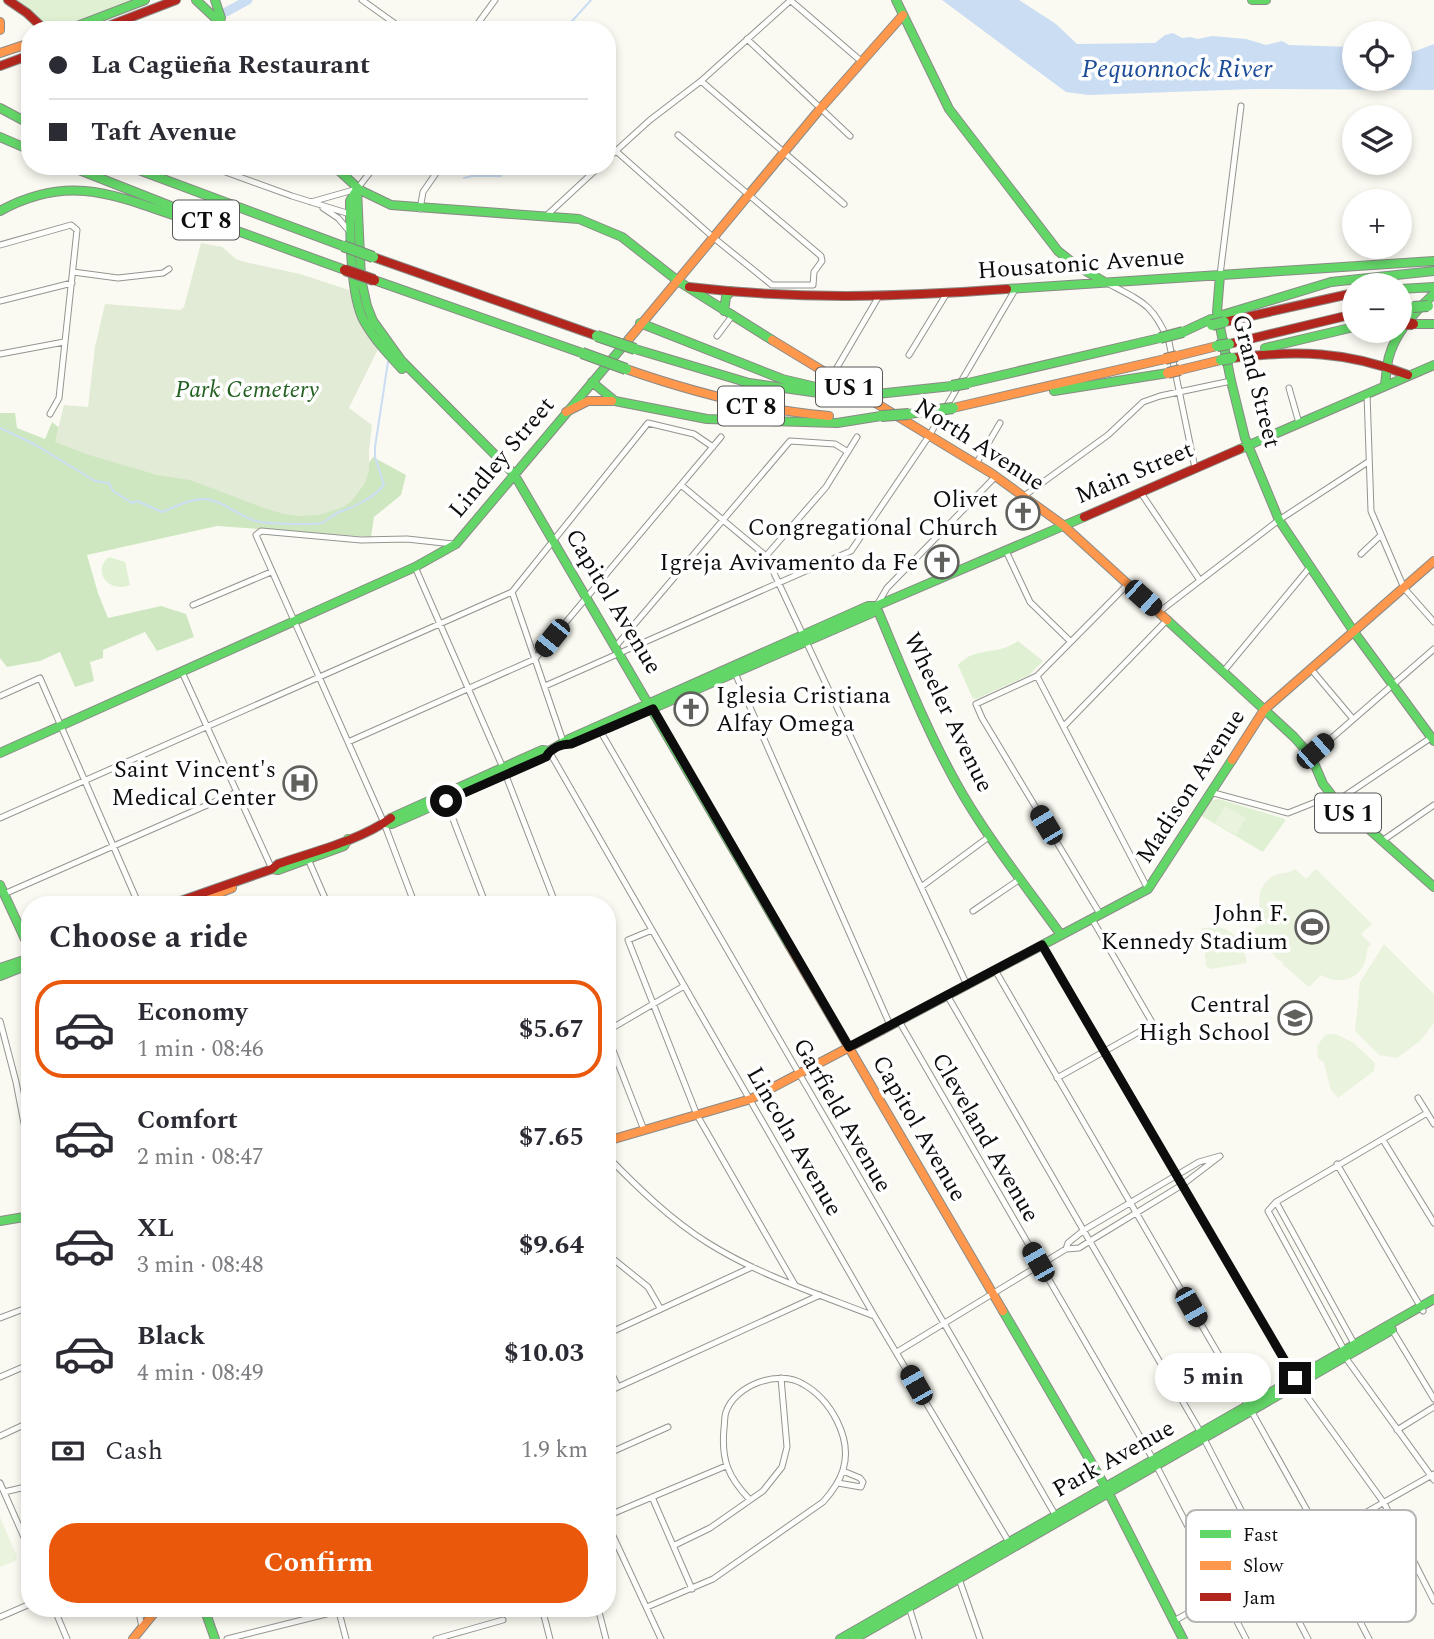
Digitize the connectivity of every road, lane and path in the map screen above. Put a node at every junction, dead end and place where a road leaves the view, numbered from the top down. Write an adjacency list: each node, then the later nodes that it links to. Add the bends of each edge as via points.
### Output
1 (8, 0): 16 (main road)
2 (145, 0): 17 (main road)
3 (176, 0): 18 (main road)
4 (197, 0): 13 (main road, via 207,10)
5 (206, 0): 13 (main road)
6 (362, 0): 19 (street)
7 (495, 0): 20 (street)
8 (790, 0): 23 (street); 28 (street)
9 (896, 0): 14 (main road)
10 (1255, 0): 11 (main road)
11 (1266, 0)
12 (0, 4): 15 (main road)
13 (214, 6)
14 (903, 15): 28 (main road, Lindley Street); 65 (main road, via 949,109 1038,228 1058,251)
15 (26, 21)
16 (35, 21)
17 (90, 21)
18 (121, 21)
19 (391, 21)
20 (480, 21)
21 (0, 22): 22 (main road)
22 (0, 30)
23 (747, 39): 29 (street); 31 (street)
24 (21, 49): 26 (main road)
25 (21, 57): 26 (main road)
26 (2, 61): 27 (main road)
27 (21, 61)
28 (861, 61): 31 (main road, Lindley Street)
29 (701, 81): 38 (street); 39 (street)
30 (1241, 106): 63 (street, Grand Street)
31 (820, 109): 35 (street); 39 (main road, Lindley Street)
32 (0, 110): 33 (main road)
33 (21, 120)
34 (678, 135): 48 (street)
35 (850, 136)
36 (0, 137): 37 (main road)
37 (21, 145)
38 (617, 150): 57 (street)
39 (783, 153): 48 (main road, Lindley Street); 50 (street)
40 (92, 175): 55 (main road, CT 8)
41 (152, 175): 102 (main road, CT 8, bridge, via 696,370 745,383)
42 (234, 175): 49 (street)
43 (343, 175): 47 (main road, North Avenue / US 1)
44 (368, 175): 47 (street)
45 (435, 175): 51 (street, via 423,192)
46 (590, 175): 54 (street)
47 (357, 189): 49 (street); 51 (main road, North Avenue / US 1, via 384,203); 53 (main road, Capitol Avenue, via 351,201)
48 (749, 195): 57 (main road, Lindley Street); 57 (street, via 822,259 813,285 772,285)
49 (311, 202): 53 (street); 56 (street, via 338,218)
50 (844, 204)
51 (421, 209): 54 (main road, North Avenue / US 1)
52 (0, 211): 55 (main road, via 33,193 74,188)
53 (354, 215): 56 (main road, Capitol Avenue); 94 (main road, Capitol Avenue, via 367,306 387,343)
54 (546, 216): 64 (main road, North Avenue / US 1, via 579,219 613,233)
55 (226, 228): 108 (main road, CT 8, bridge, via 697,393 825,416)
56 (351, 234): 94 (main road, Capitol Avenue, via 356,296 363,319 379,344)
57 (714, 238): 64 (main road, Lindley Street)
58 (0, 245): 62 (street, via 71,225 77,230)
59 (1434, 261): 63 (main road, Housatonic Avenue)
60 (169, 269): 62 (street, via 118,278)
61 (1434, 271): 81 (main road, via 1331,282)
62 (73, 272): 66 (street)
63 (1220, 275): 65 (main road, Housatonic Avenue); 97 (main road, Grand Street, via 1217,312)
64 (678, 281): 68 (main road, North Avenue / US 1); 82 (main road, Lindley Street)
65 (1104, 281): 69 (main road, Housatonic Avenue); 101 (street, via 1156,313 1169,342)
66 (72, 283): 76 (street); 87 (street)
67 (1434, 286): 70 (main road)
68 (690, 287): 71 (main road, Housatonic Avenue); 79 (main road, North Avenue / US 1)
69 (1016, 288): 72 (main road, Housatonic Avenue); 111 (street)
70 (1412, 288)
71 (730, 291): 75 (main road, Housatonic Avenue); 79 (main road)
72 (947, 293): 75 (main road, Housatonic Avenue); 89 (street)
73 (1434, 294): 93 (main road, via 1401,333)
74 (1342, 295): 81 (main road, CT 8)
75 (879, 296): 96 (street)
76 (0, 301)
77 (1431, 306): 78 (main road, bridge)
78 (1412, 307)
79 (728, 314): 86 (street); 96 (main road, North Avenue / US 1)
80 (1342, 317): 104 (main road, CT 8, bridge)
81 (1217, 320): 102 (main road, CT 8, bridge, via 968,383)
82 (640, 323): 98 (main road, Lindley Street); 102 (main road, via 782,379)
83 (1412, 324): 84 (main road)
84 (1434, 324)
85 (1342, 330): 91 (main road)
86 (717, 336)
87 (64, 342): 88 (street); 107 (street, via 59,398)
88 (0, 354)
89 (909, 355)
90 (1434, 358): 95 (main road, Main Street)
91 (1226, 359): 93 (main road, via 1275,353 1332,355); 104 (main road, via 1136,380)
92 (1434, 365): 95 (main road, Main Street)
93 (1387, 368): 95 (main road); 99 (main road)
94 (414, 374): 120 (main road, Capitol Avenue)
95 (1408, 375): 99 (main road, Main Street)
96 (832, 376): 111 (main road, North Avenue / US 1)
97 (1231, 381): 101 (street); 114 (main road, Grand Street)
98 (592, 382): 105 (main road); 106 (main road, Lindley Street)
99 (1385, 385): 103 (main road, Main Street)
100 (1289, 388): 110 (street)
101 (1178, 392): 119 (street); 124 (street, via 1143,402 1108,435)
102 (846, 394)
103 (1367, 394): 110 (main road, Main Street); 117 (street)
104 (999, 398): 108 (main road, CT 8, bridge)
105 (615, 401): 106 (main road, via 589,399); 108 (main road, via 716,420 836,423)
106 (566, 412): 120 (main road, Lindley Street)
107 (50, 414)
108 (881, 416)
109 (1000, 423): 118 (street)
110 (1299, 423): 114 (main road, Main Street)
111 (929, 436): 118 (main road, North Avenue / US 1); 139 (street, via 851,551)
112 (721, 437): 115 (street)
113 (856, 437): 116 (street)
114 (1249, 446): 119 (main road, Main Street); 126 (main road, Grand Street)
115 (713, 447): 122 (street); 129 (street, via 694,433 648,423)
116 (848, 452): 125 (street, via 827,443 790,441); 133 (street, via 826,487)
117 (1368, 462): 126 (street); 128 (street, via 1371,511)
118 (976, 464): 121 (main road, North Avenue / US 1)
119 (1195, 468): 123 (main road, Main Street)
120 (514, 474): 129 (main road, Capitol Avenue); 130 (main road, Lindley Street)
121 (996, 476): 124 (main road, North Avenue / US 1); 145 (street, via 887,588)
122 (681, 485): 125 (street); 143 (street)
123 (1141, 493): 127 (main road, Main Street); 138 (street)
124 (1024, 496): 127 (main road, North Avenue / US 1)
125 (723, 520): 133 (street); 150 (street)
126 (1279, 520): 136 (main road, Grand Street); 138 (street)
127 (1063, 524): 131 (main road, Main Street); 140 (main road, North Avenue / US 1)
128 (1380, 536): 132 (street); 141 (street)
129 (553, 540): 142 (street); 143 (main road, Capitol Avenue)
130 (456, 544): 135 (main road, Lindley Street); 137 (street, via 261,531 257,535)
131 (1006, 551): 145 (main road, Main Street); 153 (street, via 1030,603)
132 (1361, 554)
133 (766, 556): 139 (street)
134 (1434, 561): 141 (main road, Madison Avenue)
135 (415, 567): 147 (main road, Lindley Street); 149 (street)
136 (1310, 567): 151 (main road, Grand Street); 161 (street)
137 (271, 572): 144 (street); 147 (street)
138 (1199, 579): 146 (street)
139 (778, 582): 152 (street); 154 (street)
140 (1128, 584): 146 (main road, North Avenue / US 1); 153 (street)
141 (1404, 588): 148 (street); 151 (main road, Madison Avenue)
142 (512, 592): 149 (street); 157 (street)
143 (586, 597): 155 (main road, Capitol Avenue); 157 (street)
144 (193, 605)
145 (876, 606): 152 (main road, Main Street, via 872,613); 190 (main road, Wheeler Avenue, via 942,757)
146 (1163, 616): 161 (main road, North Avenue / US 1); 171 (street)
147 (294, 621): 160 (main road, Lindley Street); 163 (street)
148 (1434, 622)
149 (439, 625): 163 (street); 166 (street)
150 (629, 631): 154 (street); 155 (street)
151 (1354, 632): 158 (main road, Madison Avenue); 164 (main road, Grand Street)
152 (804, 638): 159 (main road, Main Street); 196 (street)
153 (1070, 641): 162 (street)
154 (634, 645): 155 (street)
155 (617, 649): 165 (street); 168 (main road, Capitol Avenue)
156 (1434, 649): 164 (street)
157 (535, 659): 165 (street); 166 (street)
158 (1311, 669): 169 (main road, Madison Avenue); 170 (street)
159 (733, 670): 168 (main road, Main Street); 222 (street, Cleveland Avenue)
160 (182, 672): 172 (street); 173 (main road, Lindley Street)
161 (1222, 673): 169 (main road, North Avenue / US 1)
162 (1037, 676): 171 (street); 207 (street, via 976,704)
163 (319, 677): 172 (street); 176 (street)
164 (1393, 685): 170 (street); 175 (main road, Grand Street)
165 (545, 686): 177 (street)
166 (469, 690): 176 (street); 181 (street)
167 (0, 696): 173 (street, via 40,678)
168 (651, 706): 174 (main road, Main Street); 225 (main road, Capitol Avenue)
169 (1264, 710): 180 (main road, North Avenue / US 1); 184 (main road, Madison Avenue)
170 (1353, 719): 180 (street)
171 (1065, 725): 199 (street)
172 (207, 726): 182 (street); 183 (street)
173 (61, 727): 179 (main road, Lindley Street); 182 (street)
174 (599, 729): 177 (main road, Main Street); 228 (street, Garfield Avenue)
175 (1433, 738): 186 (street)
176 (348, 742): 189 (street)
177 (564, 744): 178 (main road, Main Street)
178 (549, 751): 181 (main road, Main Street, via 542,750); 209 (street, Lincoln Avenue)
179 (0, 753)
180 (1311, 756): 186 (main road, North Avenue / US 1)
181 (504, 771): 185 (main road, Main Street); 205 (street)
182 (86, 781): 188 (street); 192 (street)
183 (237, 792): 192 (street); 194 (street)
184 (1210, 792): 186 (street, via 1287,813); 199 (main road, Madison Avenue)
185 (444, 798): 189 (main road, Main Street); 204 (street)
186 (1334, 798): 191 (main road, North Avenue / US 1)
187 (1434, 805): 191 (street)
188 (0, 818)
189 (384, 823): 193 (main road, Main Street, via 348,839 344,846); 203 (street)
190 (990, 836): 195 (main road, Wheeler Avenue); 196 (street)
191 (1382, 841): 197 (main road, North Avenue / US 1)
192 (114, 846): 198 (street); 200 (street)
193 (307, 856): 194 (main road, Main Street); 202 (street)
194 (272, 869): 201 (main road, Main Street)
195 (1020, 879): 206 (street); 210 (main road, Wheeler Avenue)
196 (921, 887): 217 (street)
197 (1434, 887)
198 (2, 889): 208 (main road)
199 (1148, 889): 207 (main road, Madison Avenue)
200 (135, 896)
201 (205, 896)
202 (324, 896)
203 (412, 896)
204 (482, 896)
205 (553, 896)
206 (973, 911)
207 (1096, 917): 210 (main road, Madison Avenue); 226 (street, via 1153,1024)
208 (21, 930)
209 (652, 930): 218 (street, Lincoln Avenue); 220 (street, via 628,940)
210 (1061, 935): 211 (main road, Madison Avenue)
211 (1042, 945): 215 (main road, Madison Avenue); 226 (street)
212 (21, 960): 213 (main road)
213 (0, 968)
214 (21, 968): 216 (main road)
215 (995, 970): 217 (main road, Madison Avenue); 229 (street)
216 (0, 976)
217 (967, 985): 219 (main road, Madison Avenue)
218 (684, 986): 220 (street); 231 (street, Lincoln Avenue)
219 (947, 995): 222 (main road, Madison Avenue); 249 (street)
220 (652, 1003): 223 (street); 234 (street)
221 (0, 1021): 224 (street)
222 (894, 1023): 225 (main road, Madison Avenue); 253 (street, Cleveland Avenue)
223 (616, 1027)
224 (2, 1035): 232 (street)
225 (849, 1047): 228 (main road, Madison Avenue); 256 (main road, Capitol Avenue)
226 (1105, 1050): 229 (street); 241 (street)
227 (616, 1057): 236 (street)
228 (799, 1073): 231 (main road, Madison Avenue); 265 (street, Garfield Avenue)
229 (1057, 1078): 243 (street)
230 (1418, 1098): 233 (street)
231 (751, 1099): 234 (main road, Madison Avenue); 263 (street, Lincoln Avenue)
232 (21, 1108)
233 (1427, 1114): 235 (street); 238 (street)
234 (697, 1115): 236 (main road, Madison Avenue); 255 (street)
235 (1434, 1124)
236 (644, 1130): 237 (main road, Madison Avenue)
237 (616, 1138)
238 (1383, 1140): 239 (street); 248 (street)
239 (1337, 1164): 244 (street); 261 (street)
240 (616, 1165): 254 (street, via 706,1241)
241 (1177, 1175): 242 (street); 242 (street, via 1220,1156); 243 (street)
242 (1182, 1185): 245 (street); 274 (street)
243 (1131, 1202): 245 (street); 249 (street)
244 (1276, 1202): 268 (street); 270 (street, via 1268,1211)
245 (1137, 1213): 250 (street); 279 (street)
246 (21, 1218): 247 (main road)
247 (0, 1222)
248 (1434, 1223)
249 (1084, 1230): 250 (street); 251 (street)
250 (1090, 1241): 251 (street); 283 (street)
251 (1066, 1249): 253 (street)
252 (616, 1261): 260 (street, via 648,1287)
253 (1039, 1265): 256 (street); 286 (street, Cleveland Avenue)
254 (752, 1268): 255 (street); 260 (street)
255 (795, 1285): 257 (street)
256 (991, 1294): 265 (street); 293 (main road, Capitol Avenue)
257 (820, 1295): 263 (street); 276 (street)
258 (1434, 1299): 261 (main road, Park Avenue)
259 (1434, 1305): 261 (main road, Park Avenue)
260 (660, 1308): 267 (street)
261 (1421, 1309): 266 (main road, Park Avenue)
262 (21, 1310): 264 (street)
263 (875, 1317): 269 (street, Lincoln Avenue)
264 (0, 1318)
265 (943, 1323): 269 (street); 303 (street, Garfield Avenue)
266 (1391, 1327): 268 (main road, Park Avenue); 277 (street)
267 (616, 1330)
268 (1356, 1347): 270 (main road, Park Avenue)
269 (897, 1352): 308 (street, Lincoln Avenue)
270 (1345, 1354): 274 (main road, Park Avenue); 282 (street)
271 (21, 1368): 272 (street)
272 (0, 1377)
273 (781, 1378): 287 (street, via 748,1387 726,1411); 288 (street, via 801,1382 833,1413 844,1446); 296 (street, via 787,1447 782,1467)
274 (1297, 1381): 279 (main road, Park Avenue); 297 (street)
275 (616, 1383): 276 (street)
276 (618, 1387)
277 (1434, 1399)
278 (1434, 1407): 282 (street)
279 (1250, 1408): 283 (main road, Park Avenue); 299 (street)
280 (21, 1426): 284 (street)
281 (668, 1427): 285 (street)
282 (1397, 1430): 289 (street)
283 (1203, 1435): 286 (main road, Park Avenue); 298 (street)
284 (0, 1436)
285 (616, 1450)
286 (1155, 1462): 293 (main road, Park Avenue); 304 (street, Cleveland Avenue)
287 (726, 1466): 295 (street); 296 (street, via 733,1482)
288 (842, 1471): 291 (street); 291 (street, via 863,1482 861,1487)
289 (1433, 1477): 297 (street)
290 (0, 1483): 294 (street)
291 (838, 1483): 311 (street, via 823,1502 752,1554)
292 (21, 1488): 294 (street)
293 (1106, 1489): 303 (main road, Park Avenue); 327 (main road, Capitol Avenue)
294 (4, 1492): 305 (street)
295 (652, 1497): 302 (street); 307 (street)
296 (750, 1500): 307 (street)
297 (1384, 1503): 300 (street); 301 (street)
298 (1243, 1510)
299 (1305, 1510)
300 (1372, 1510)
301 (1388, 1510)
302 (616, 1512)
303 (1057, 1518): 308 (main road, Park Avenue)
304 (1186, 1522)
305 (21, 1530)
306 (616, 1541): 314 (street)
307 (675, 1545): 311 (street)
308 (1010, 1545): 310 (main road, Park Avenue)
309 (1416, 1566): 312 (street)
310 (957, 1575): 313 (main road, Park Avenue); 344 (street)
311 (692, 1589): 314 (street)
312 (1434, 1601)
313 (908, 1604): 341 (main road, Park Avenue); 342 (main road, Park Avenue); 343 (street)
314 (647, 1607): 340 (street)
315 (21, 1608): 317 (street)
316 (1186, 1614): 327 (street)
317 (0, 1617)
318 (58, 1617): 332 (street)
319 (140, 1617): 331 (street)
320 (150, 1617): 331 (main road)
321 (207, 1617): 334 (main road)
322 (311, 1617): 335 (street)
323 (340, 1617): 336 (street)
324 (544, 1617): 338 (street)
325 (600, 1617): 339 (street)
326 (503, 1620): 337 (street)
327 (1174, 1621): 345 (main road, Capitol Avenue)
328 (1237, 1622): 346 (street, Cleveland Avenue)
329 (1300, 1622): 347 (street)
330 (1361, 1622): 348 (street)
331 (142, 1627): 333 (main road)
332 (67, 1639)
333 (133, 1639)
334 (215, 1639)
335 (227, 1639)
336 (346, 1639)
337 (436, 1639)
338 (550, 1639)
339 (606, 1639)
340 (661, 1639)
341 (840, 1639)
342 (854, 1639)
343 (919, 1639)
344 (980, 1639)
345 (1183, 1639)
346 (1246, 1639)
347 (1308, 1639)
348 (1369, 1639)

